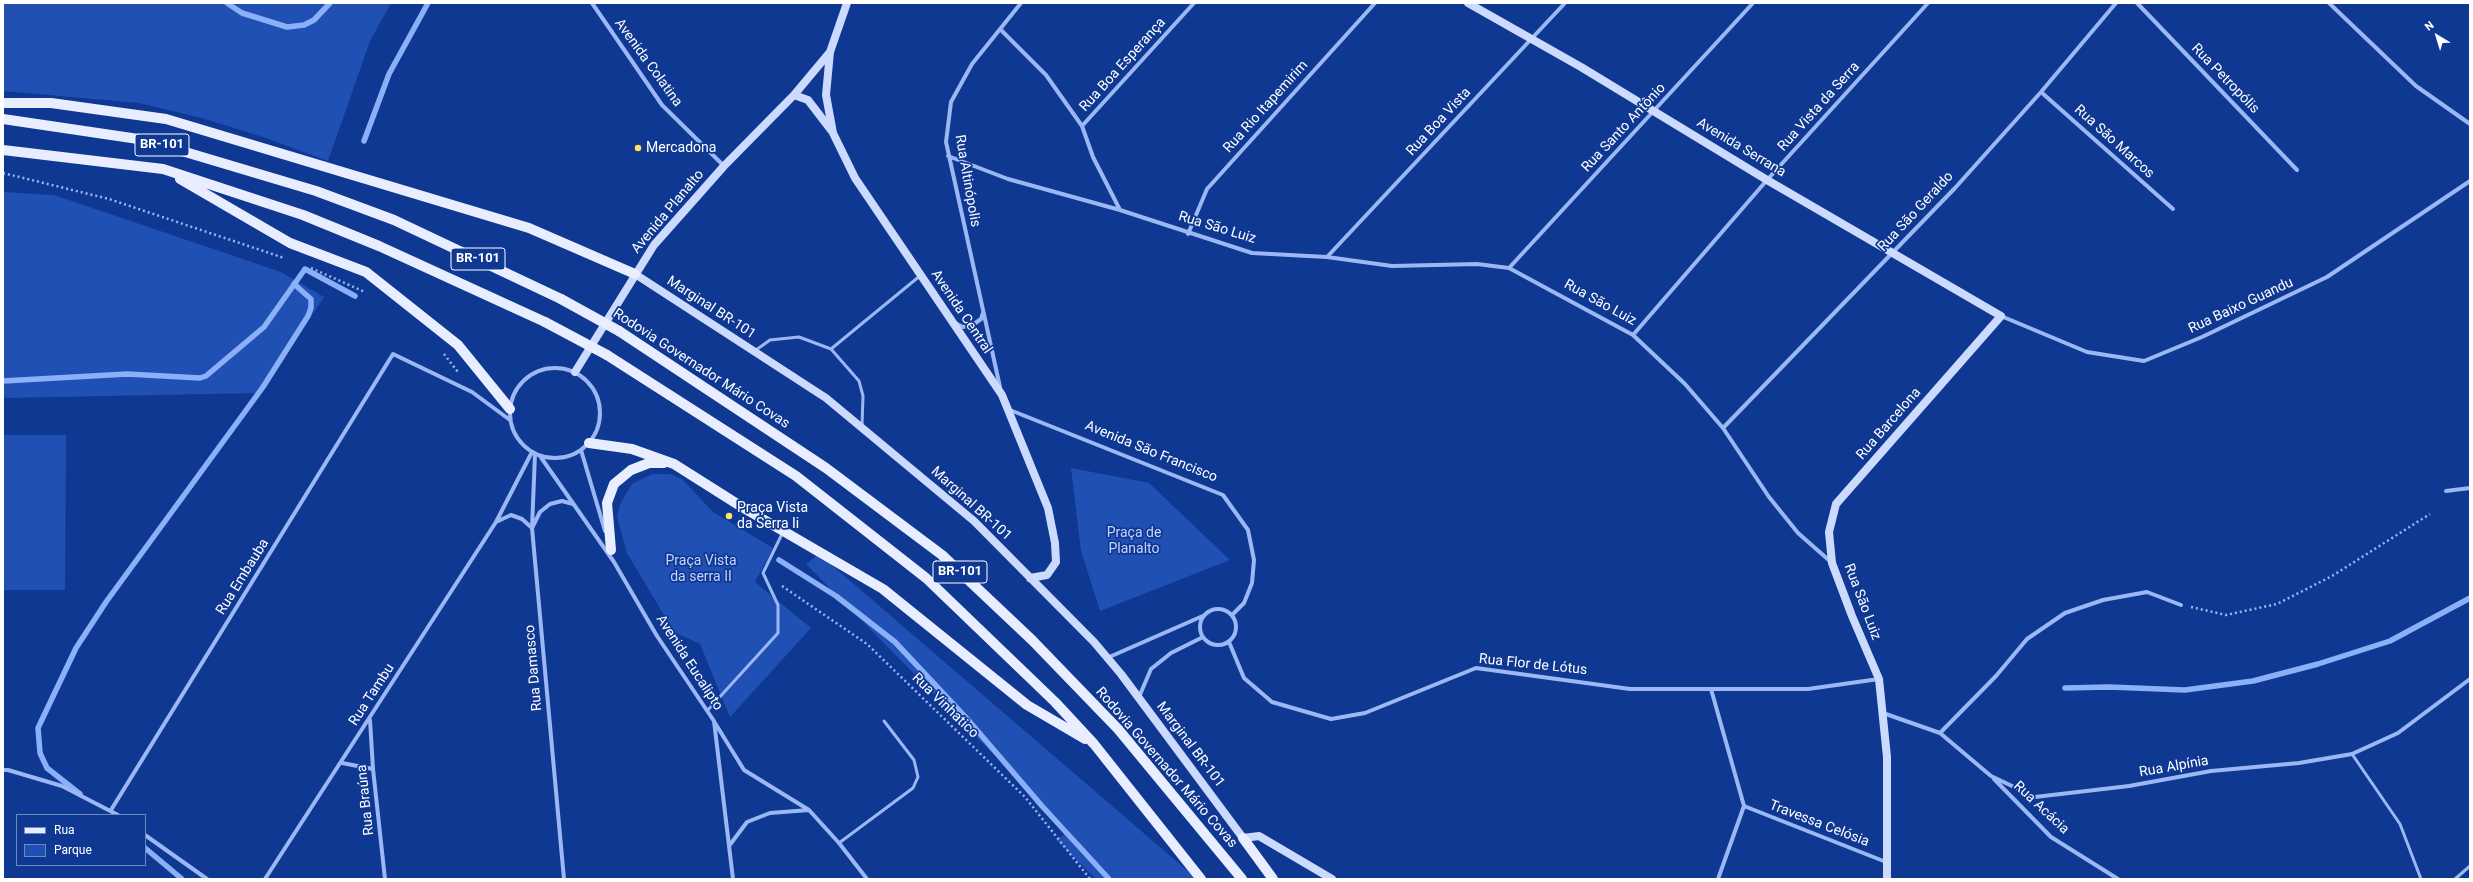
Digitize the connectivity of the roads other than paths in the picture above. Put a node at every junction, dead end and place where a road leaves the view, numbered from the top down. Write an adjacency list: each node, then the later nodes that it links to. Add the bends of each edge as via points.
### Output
1 (592, 3): 26 (street, Avenida Colatina, via 662,106)
2 (1021, 3): 13 (street, Rua Altinópolis)
3 (1194, 3): 22 (street, Rua Boa Esperança)
4 (1374, 3): 33 (street, Rua Rio Itapemirim, via 1207,189)
5 (1468, 3): 14 (street, Avenida Serrana)
6 (1566, 3): 14 (street, Rua Boa Vista)
7 (1753, 3): 19 (street, Rua Santo Antônio)
8 (1928, 3): 29 (street, Rua Vista da Serra)
9 (2116, 3): 16 (street, Rua São Geraldo)
10 (2137, 3): 28 (street, Rua Petropólis)
11 (2329, 3): 21 (street, via 2416,86)
12 (845, 4): 15 (street, Avenida Planalto)
13 (1000, 29): 22 (street, via 1046,75); 25 (street, Rua Altinópolis, via 972,64 951,102 946,142)
14 (1532, 39): 19 (street, Avenida Serrana); 35 (street, Rua Boa Vista)
15 (830, 52): 17 (street, Avenida Planalto); 23 (street, Avenida Central, via 826,95)
16 (2041, 92): 31 (street, Rua São Marcos); 34 (street, Rua São Geraldo)
17 (794, 95): 23 (street, via 808,100); 26 (street, Avenida Planalto)
18 (3, 103): 37 (main road, via 51,103 166,119 529,228)
19 (1656, 111): 29 (street, Avenida Serrana); 36 (street, Rua Santo Antônio)
20 (3, 119): 105 (main road, Rodovia Governador Mário Covas / BR-101, bridge, via 145,140 316,191 394,220 561,299 619,331 826,468 942,555 1032,640 1118,729)
21 (2470, 124)
22 (1082, 126): 32 (street, Rua Boa Esperança, via 1093,157)
23 (833, 133): 38 (street, Avenida Central, via 854,178)
24 (3, 150): 27 (main road, BR-101)
25 (948, 156): 32 (street, Rua São Luiz, via 1008,179); 39 (street, Rua Altinópolis)
26 (724, 166): 37 (street, Avenida Planalto, via 654,245)
27 (163, 169): 47 (main road, via 290,243 366,272 458,345); 82 (main road, BR-101, bridge, via 303,215 379,246 544,322 607,355 796,476 926,578 1055,702)
28 (2297, 170)
29 (1767, 180): 34 (street, Avenida Serrana); 42 (street, Rua Vista da Serra)
30 (2470, 181): 40 (street, Rua Baixo Guandu, via 2327,277 2202,338 2144,361 2087,352)
31 (2173, 209)
32 (1120, 210): 33 (street, Rua São Luiz)
33 (1188, 234): 35 (street, Rua São Luiz, via 1252,253)
34 (1893, 253): 40 (street, Avenida Serrana); 51 (street, Rua São Geraldo)
35 (1327, 257): 36 (street, Rua São Luiz, via 1392,266 1477,264)
36 (1509, 268): 42 (street, Rua São Luiz)
37 (635, 274): 44 (street, Marginal BR-101); 45 (street, Avenida Planalto)
38 (921, 275): 41 (street, Avenida Central); 43 (lane)
39 (984, 313): 41 (street, via 982,319 974,324 963,326); 46 (street, Rua Altinópolis)
40 (2001, 316): 64 (street, Rua Barcelona, via 1836,504 1829,532)
41 (952, 322): 46 (street, Avenida Central)
42 (1633, 335): 51 (street, Rua São Luiz, via 1685,384)
43 (831, 349): 44 (lane, via 798,336 770,340); 50 (lane, via 859,381 863,396)
44 (755, 352): 50 (street, Marginal BR-101, via 826,398)
45 (575, 372): 47 (street, via 554,368 533,374 517,389); 52 (street, via 592,386 600,406 598,428)
46 (1002, 395): 48 (street, Avenida Central)
47 (510, 409): 49 (street)
48 (1010, 410): 65 (street, Avenida Central, via 1048,508 1055,543 1056,562 1047,575); 68 (street, Avenida São Francisco, via 1224,495 1248,530 1254,560 1252,583 1244,603)
49 (510, 420): 53 (street, via 518,440); 89 (street, Rua Embauba, via 472,392 393,354)
50 (861, 428): 65 (street, Marginal BR-101, via 974,521)
51 (1723, 428): 64 (street, Rua São Luiz, via 1769,497 1798,533)
52 (585, 447): 54 (street, via 562,458); 55 (main road, via 632,448); 62 (street, Avenida Eucalipto)
53 (533, 453): 54 (street); 59 (street, Rua Tambu); 60 (street, Rua Damasco)
54 (540, 456): 58 (street, Avenida Eucalipto)
55 (674, 464): 61 (main road); 62 (main road, via 649,462 630,470 614,484 607,503)
56 (2470, 488): 57 (street)
57 (2446, 491)
58 (573, 504): 60 (street, via 562,501 550,504 540,512); 63 (street, Avenida Eucalipto)
59 (496, 522): 60 (street, via 511,515 522,519); 78 (street, Rua Tambu)
60 (532, 528): 101 (street, Rua Damasco)
61 (784, 531): 76 (lane, via 763,573 778,605 778,633); 82 (main road, via 883,589 1027,704)
62 (611, 550): 63 (street, Avenida Eucalipto)
63 (614, 562): 76 (street, Avenida Eucalipto, via 657,636)
64 (1832, 563): 72 (street, Rua São Luiz)
65 (1030, 578): 71 (street, Marginal BR-101)
66 (2181, 605): 81 (street, via 2147,592 2102,600 2065,613 2027,640)
67 (1205, 615): 68 (street, via 1221,610); 69 (street, via 1200,626); 71 (street)
68 (1232, 615): 70 (street, via 1235,620 1235,634)
69 (1203, 637): 70 (street, via 1212,644); 75 (street, via 1171,653 1151,669)
70 (1229, 642): 74 (street, Rua Flor de Lótus, via 1244,678 1272,702 1331,719 1365,713 1476,668 1630,689)
71 (1107, 658): 75 (street, Marginal BR-101)
72 (1879, 679): 74 (street, Rua Flor de Lótus, via 1808,689); 77 (street, Rua São Luiz)
73 (2470, 679): 83 (street, Rua Alpínia, via 2398,733)
74 (1711, 689): 88 (street)
75 (1138, 698): 93 (street, Marginal BR-101)
76 (707, 711): 79 (street, Avenida Eucalipto)
77 (1883, 713): 81 (street, Rua Alpínia); 96 (street, Rua São Luiz, via 1886,757)
78 (370, 719): 84 (street, Rua Tambu); 85 (street, Rua Braúna)
79 (714, 721): 90 (street, via 744,770); 95 (street, Avenida Eucalipto)
80 (884, 721): 94 (lane, via 914,760 918,777 913,788)
81 (1940, 733): 87 (street, Rua Alpínia)
82 (1094, 744): 104 (main road, BR-101)
83 (2352, 754): 87 (street, Rua Alpínia, via 2299,764 2211,771 2129,786 2035,797); 111 (lane, via 2400,824)
84 (342, 763): 85 (street); 99 (street, Rua Tambu)
85 (373, 769): 100 (street, Rua Braúna)
86 (3, 770): 89 (street, via 62,786)
87 (1991, 776): 110 (street, Rua Acácia, via 2051,837)
88 (1744, 806): 96 (street, Travessa Celósia); 108 (street)
89 (112, 810): 91 (street)
90 (809, 810): 94 (street); 95 (street, via 770,813 747,822)
91 (117, 814)
92 (146, 835): 98 (street)
93 (1243, 838): 106 (main road); 107 (street, via 1259,836)
94 (839, 843): 103 (street)
95 (729, 846): 102 (street, Avenida Eucalipto)
96 (1886, 862): 109 (street, Rua São Luiz)
97 (2470, 866): 112 (lane)
98 (207, 879)
99 (265, 879)
100 (385, 879)
101 (564, 879)
102 (733, 879)
103 (867, 879)
104 (1201, 879)
105 (1242, 879)
106 (1273, 879)
107 (1332, 879)
108 (1718, 879)
109 (1886, 879)
110 (2118, 879)
111 (2421, 879)
112 (2455, 879)

